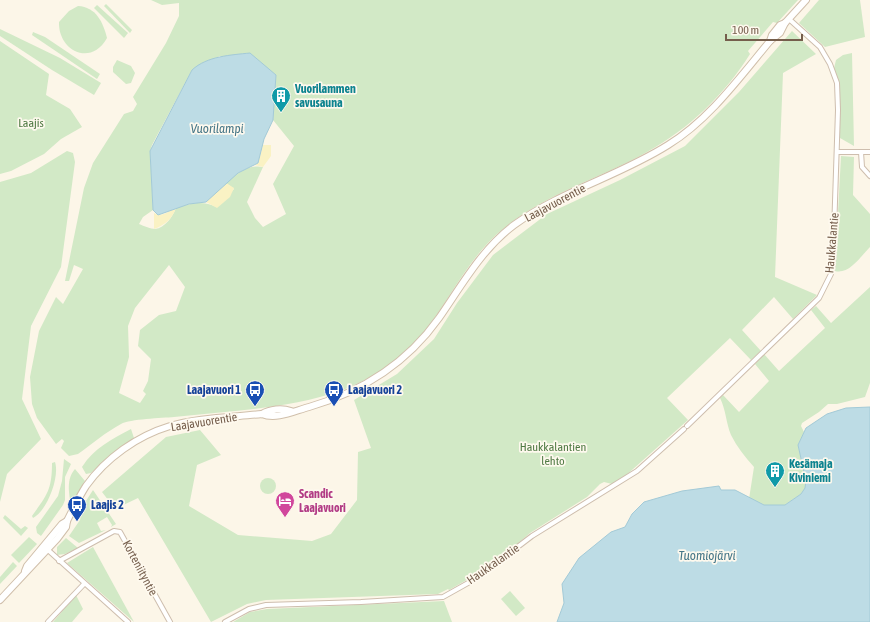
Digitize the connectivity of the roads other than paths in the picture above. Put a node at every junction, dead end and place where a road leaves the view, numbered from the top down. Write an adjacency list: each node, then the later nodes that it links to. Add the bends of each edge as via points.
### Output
1 (806, 0): 2 (street, Laajavuorentie)
2 (787, 21): 3 (street, Haukkalantie, via 814,40 830,64 836,82 838,103); 7 (street, Laajavuorentie, via 776,30 721,99 681,136 645,158 535,211 503,234 480,258 438,319 402,360 343,395 291,411 285,409 192,422 171,426 141,438 103,467 86,486)
3 (837, 152): 4 (street); 16 (street, Haukkalantie, via 833,263 826,287 812,306 637,471 532,536 477,578 443,597 266,605 250,609)
4 (861, 152): 5 (street); 6 (street, via 862,167)
5 (870, 152)
6 (870, 176)
7 (66, 521): 8 (street, Laajavuorentie, via 66,527); 10 (street, Laajavuorentie)
8 (48, 550): 9 (street); 10 (street, Laajavuorentie, via 31,569)
9 (60, 561): 11 (street); 15 (street, Korteniityntie, via 114,531 120,532)
10 (25, 571): 12 (street, Laajavuorentie)
11 (84, 584): 13 (street); 14 (street)
12 (0, 600)
13 (48, 622)
14 (128, 622)
15 (170, 622)
16 (225, 622)

